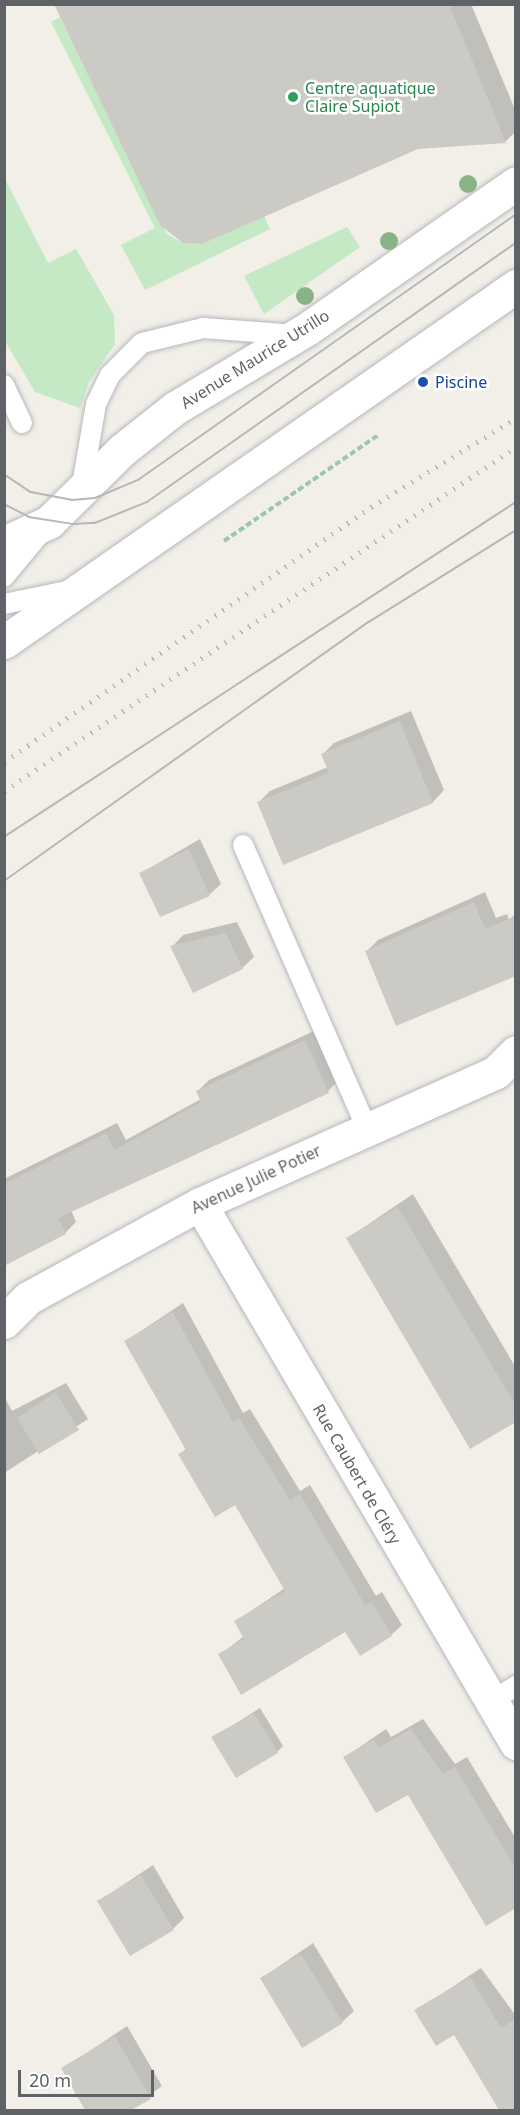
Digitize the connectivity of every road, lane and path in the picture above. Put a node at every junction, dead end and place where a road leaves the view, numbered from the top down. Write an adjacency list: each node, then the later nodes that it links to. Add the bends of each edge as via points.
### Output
1 (516, 183): 3 (street, Avenue Maurice Utrillo)
2 (516, 286): 10 (street)
3 (297, 334): 6 (street, Avenue Maurice Utrillo, via 175,408); 6 (lane, via 203,328 142,343 110,375 96,404)
4 (4, 385): 5 (lane)
5 (22, 423)
6 (81, 492): 7 (street, Avenue Maurice Utrillo)
7 (49, 522): 8 (street, Avenue Maurice Utrillo); 9 (lane)
8 (4, 543)
9 (4, 577)
10 (90, 586): 11 (lane); 12 (street)
11 (4, 604)
12 (4, 642)
13 (243, 845): 15 (lane)
14 (509, 1071): 15 (street, Avenue Julie Potier)
15 (366, 1126): 16 (street, Avenue Julie Potier)
16 (200, 1204): 17 (street, Avenue Julie Potier, via 28,1298); 18 (street, Rue Caubert de Cléry)
17 (4, 1322)
18 (503, 1694): 19 (street, Rue Caubert de Cléry)
19 (516, 1743)

